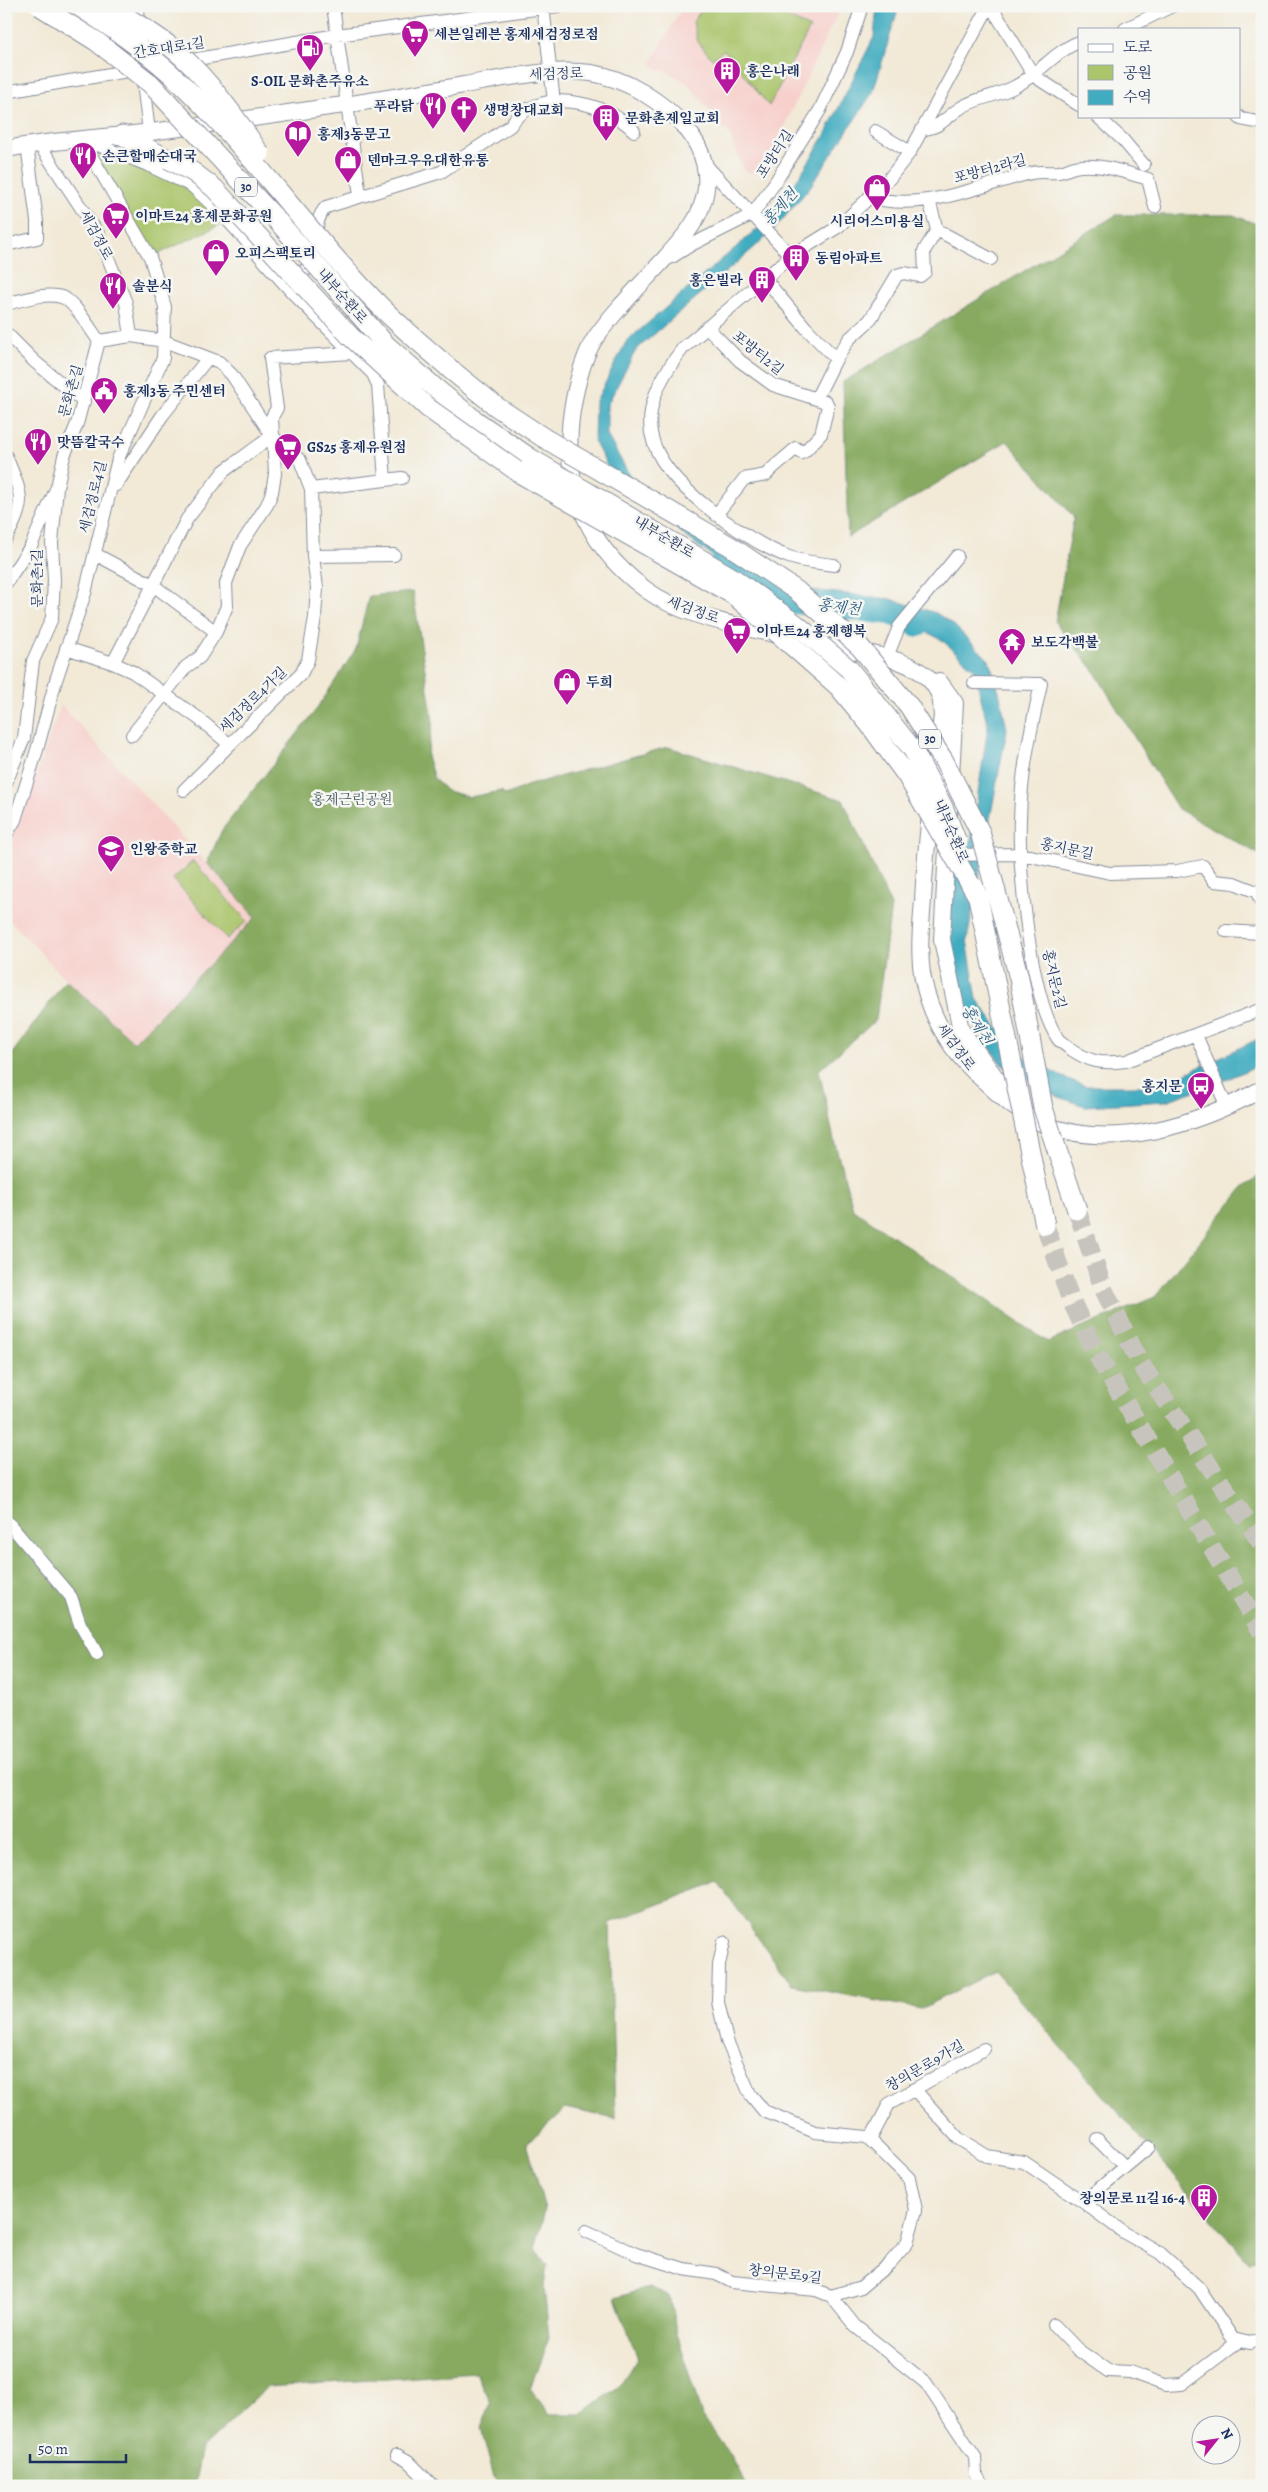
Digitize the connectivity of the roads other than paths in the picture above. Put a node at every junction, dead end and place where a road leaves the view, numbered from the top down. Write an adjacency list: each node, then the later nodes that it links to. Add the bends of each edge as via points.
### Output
1 (40, 6): 89 (highway, 내부순환로 / 30, bridge, via 96,41 151,84 386,345 435,388 530,458 734,578 797,624 849,669 913,750 943,807)
2 (78, 6): 38 (highway, 내부순환로 / 30, bridge, via 109,25 169,73 227,131)
3 (110, 6): 38 (highway, bridge, via 171,47 214,92 260,153)
4 (138, 6): 14 (street)
5 (333, 6): 12 (street)
6 (559, 6): 10 (street, 간호대로1길)
7 (862, 6): 40 (street, 포방터길, via 847,52 820,110)
8 (990, 6): 16 (street); 24 (street)
9 (1172, 6): 11 (street)
10 (543, 8): 12 (street, 간호대로1길); 15 (street)
11 (1127, 28)
12 (337, 36): 14 (street, 간호대로1길); 19 (street)
13 (1078, 43): 16 (street, via 1061,52)
14 (141, 68): 17 (street, 간호대로1길); 26 (street)
15 (552, 72): 18 (street); 19 (main road, 세검정로); 33 (main road, 세검정로, via 598,74 650,97 689,132)
16 (1034, 76): 20 (street); 24 (street, via 1014,88 962,106 936,127)
17 (6, 92)
18 (554, 102): 25 (street, 세검정로, via 576,102 603,109); 35 (street, 세검정로, via 517,117 510,126 441,172)
19 (347, 104): 26 (main road, 세검정로); 35 (street)
20 (1078, 104)
21 (1099, 118): 34 (street)
22 (1240, 118): 23 (street)
23 (1262, 123)
24 (922, 129): 32 (street)
25 (634, 131)
26 (149, 132): 28 (main road, 세검정로)
27 (875, 132): 32 (street)
28 (122, 135): 29 (main road, 세검정로); 89 (highway, bridge, via 193,172 214,188 350,336 428,408 521,474 734,595 838,686 907,776)
29 (81, 138): 30 (main road, 세검정로); 47 (street, via 192,186 223,215); 53 (street, 세검정로4길, via 150,257 165,307)
30 (33, 145): 31 (main road, 세검정로); 42 (street, via 37,238); 51 (street, 세검정로, via 99,235 126,303)
31 (6, 149)
32 (910, 152): 36 (street, via 889,179)
33 (705, 164): 40 (street); 45 (main road, 세검정로, via 706,191 692,228)
34 (1144, 165)
35 (360, 195): 47 (street, 세검정로, via 330,205 319,214 310,264)
36 (869, 197): 37 (street, 포방터2라길, via 892,203); 43 (street, via 838,227)
37 (929, 200): 39 (street, 포방터2라길, via 980,189 1034,172 1060,172 1089,166 1148,179); 41 (street)
38 (289, 205): 98 (highway, 내부순환로 / 30, bridge, via 383,309 450,370 544,438 730,546 797,591 860,647 909,706 944,761 980,832 1019,978 1043,1108)
39 (1155, 206)
40 (753, 215): 43 (street); 45 (street, 포방터길, via 686,247)
41 (937, 230): 44 (street); 56 (street, via 924,251 924,274 903,272 897,275 870,320 849,339)
42 (6, 245)
43 (791, 256): 46 (street)
44 (991, 259)
45 (656, 269): 77 (main road, 세검정로, via 593,342 577,385 568,428 569,469 577,499 594,536 644,589 679,607 794,639)
46 (765, 279): 49 (street); 56 (street)
47 (289, 289): 54 (street)
48 (6, 304): 52 (street, via 40,296 64,298)
49 (707, 326): 57 (street, 포방터2길, via 740,361 773,385); 66 (street, via 684,348 658,385 651,428 657,454 664,466 682,487)
50 (6, 333): 58 (street, via 35,362)
51 (131, 336): 52 (street); 53 (street)
52 (98, 341): 58 (street, 문화촌길)
53 (164, 341): 55 (street, 세검정로4가길); 65 (street, 세검정로4길, via 163,358 118,459)
54 (352, 353): 59 (street, via 270,358 277,408 272,417); 62 (street, via 378,382)
55 (208, 358): 59 (street, 세검정로4가길, via 219,362 232,375); 65 (street, via 128,463)
56 (836, 359): 57 (street)
57 (816, 399): 66 (street, via 828,406 819,437 804,452 796,448 765,476 742,481)
58 (84, 402): 63 (street, 문화촌길, via 64,456)
59 (272, 436): 64 (street, 세검정로4가길, via 300,460); 74 (street, via 229,466 219,478 187,519); 75 (street, via 275,474 272,492 240,546 226,583 227,606)
60 (6, 456): 67 (street, via 20,492 20,514)
61 (402, 478): 62 (street)
62 (385, 480): 64 (street)
63 (57, 487): 73 (street, 문화촌길, via 31,546); 84 (street, 문화촌1길, via 52,544 52,618 33,661 24,738)
64 (311, 489): 70 (street, 세검정로4가길)
65 (109, 497): 68 (street, 세검정로4길)
66 (716, 515): 72 (street, via 788,556)
67 (6, 538)
68 (95, 554): 74 (street); 76 (street, 세검정로4길)
69 (394, 555): 70 (street)
70 (314, 556): 83 (street, 세검정로4가길, via 317,588 308,660 301,674)
71 (957, 556): 77 (street, via 899,627)
72 (834, 565)
73 (6, 583)
74 (153, 585): 75 (street); 78 (street)
75 (216, 632): 81 (street, via 200,657 186,668)
76 (66, 648): 78 (street); 86 (street, 세검정로4길, via 15,820)
77 (887, 657): 79 (main road, 세검정로)
78 (113, 663): 81 (street, via 133,672)
79 (924, 674): 88 (main road, via 938,679 955,704); 97 (main road, 세검정로, via 940,697 942,716 925,851 920,954 923,979 932,1011 946,1038 975,1074)
80 (974, 683): 87 (street, 홍지문길, via 1041,684 1025,756)
81 (164, 695): 82 (street); 83 (street)
82 (132, 735)
83 (229, 744): 85 (street, 세검정로4가길)
84 (6, 782)
85 (184, 790)
86 (6, 835)
87 (1020, 854): 88 (street, bridge); 90 (street, 홍지문길, via 1110,873 1178,871 1203,866 1214,881 1234,883 1257,892); 94 (street, 홍지문2길, via 1025,913 1036,971 1046,1015 1058,1040 1085,1059 1105,1064)
88 (947, 855): 97 (main road, via 942,940 962,1030)
89 (978, 897): 99 (highway, 내부순환로 / 30, bridge)
90 (1262, 904)
91 (1262, 928): 92 (street, via 1260,933)
92 (1226, 931)
93 (1262, 1009): 94 (street, 홍지문2길)
94 (1198, 1041): 96 (street)
95 (1262, 1089): 96 (main road, 세검정로)
96 (1224, 1100): 97 (main road, 세검정로, via 1196,1118 1125,1136 1064,1130 1042,1124)
97 (1019, 1110)
98 (1077, 1210)
99 (1045, 1225)
100 (6, 1520): 101 (street, via 71,1596 80,1624)
101 (97, 1654)
102 (724, 1942): 106 (street, via 719,1965 718,2002 727,2041 750,2094 764,2111 815,2132 867,2137)
103 (984, 2049): 104 (street, 창의문로9가길)
104 (914, 2089): 106 (street, 창의문로9가길, via 889,2104); 109 (street, via 959,2139 988,2156 1024,2162)
105 (1097, 2139): 108 (street)
106 (870, 2140): 111 (street, via 909,2178 916,2210 907,2243 890,2263 861,2287)
107 (1149, 2147): 108 (street)
108 (1125, 2167): 109 (street)
109 (1083, 2202): 114 (street, via 1165,2258 1199,2288 1233,2339)
110 (586, 2231): 111 (street, 창의문로9길, via 636,2254 684,2269 716,2274 732,2282 816,2290)
111 (831, 2296): 117 (street, 창의문로9길, via 855,2326 926,2383 975,2458 976,2474)
112 (1054, 2325): 114 (street, via 1078,2350 1108,2371 1130,2372 1165,2385 1182,2384)
113 (1262, 2339): 114 (street, via 1250,2343)
114 (1239, 2340)
115 (397, 2455): 116 (street, via 408,2461)
116 (433, 2486)
117 (983, 2486)

